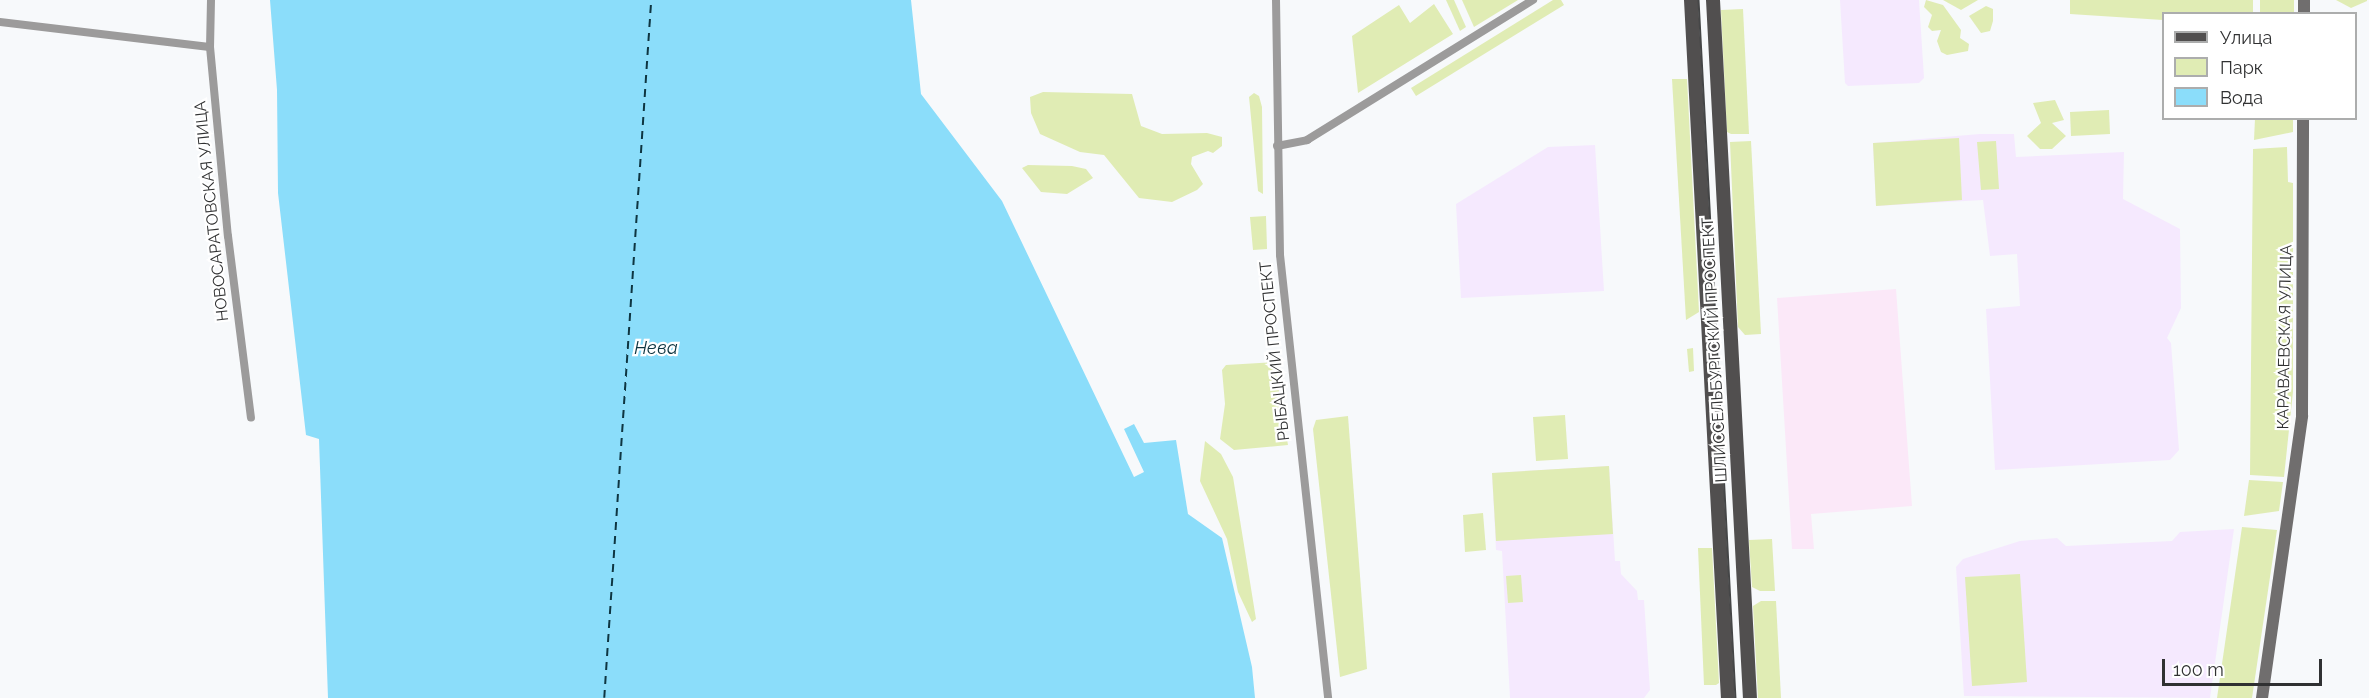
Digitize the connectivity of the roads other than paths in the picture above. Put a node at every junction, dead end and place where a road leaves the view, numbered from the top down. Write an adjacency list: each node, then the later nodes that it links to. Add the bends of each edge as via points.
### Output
1 (211, 0): 7 (street, НОВОСАРАТОВСКАЯ УЛИЦА)
2 (1276, 0): 9 (street, РЫБАЦКИЙ ПРОСПЕКТ)
3 (1533, 0): 9 (street, via 1307,140)
4 (1691, 0): 12 (main road, ШЛИССЕЛЬБУРГСКИЙ ПРОСПЕКТ)
5 (1713, 0): 13 (main road, ШЛИССЕЛЬБУРГСКИЙ ПРОСПЕКТ)
6 (0, 22): 7 (street)
7 (210, 47): 10 (street, НОВОСАРАТОВСКАЯ УЛИЦА)
8 (2303, 120): 14 (street, КАРАВАЕВСКАЯ УЛИЦА, via 2302,416)
9 (1277, 146): 11 (street, РЫБАЦКИЙ ПРОСПЕКТ, via 1280,255)
10 (251, 418)
11 (1328, 698)
12 (1728, 698)
13 (1750, 698)
14 (2262, 698)

